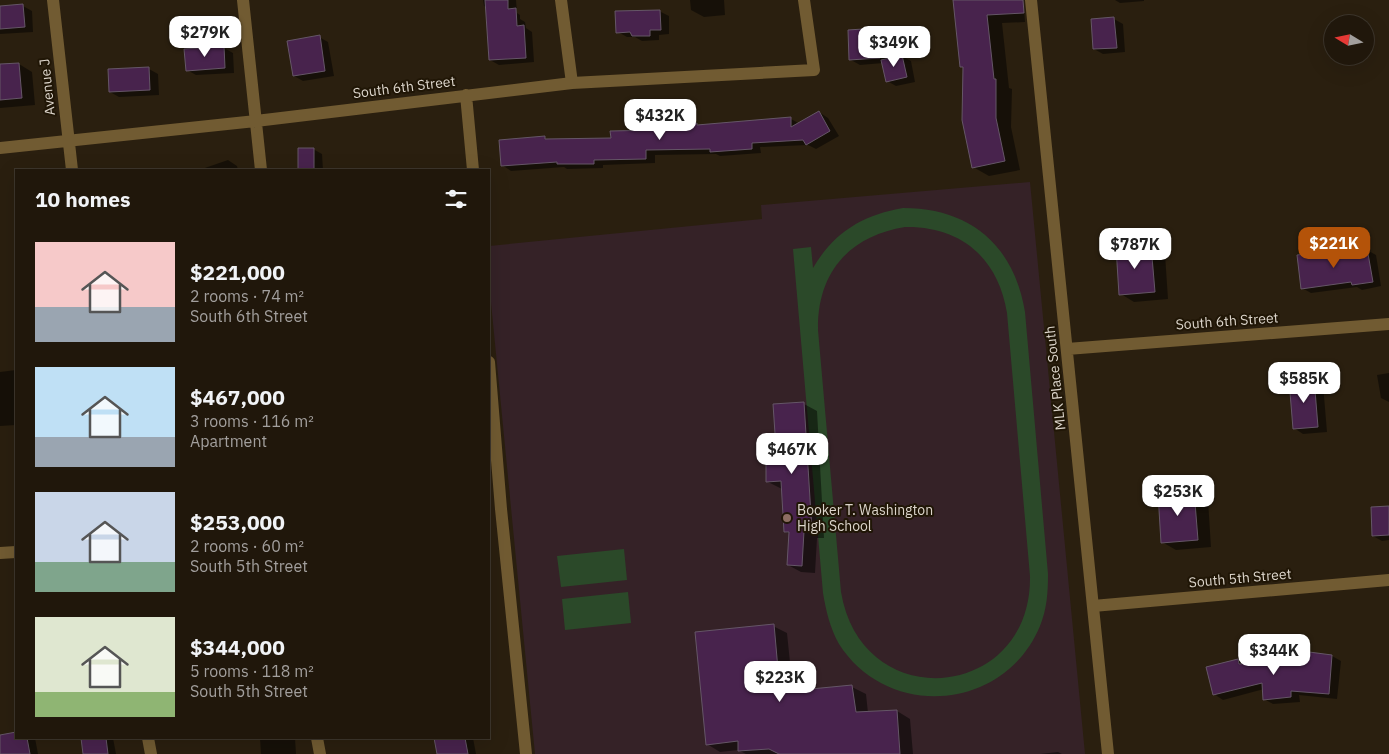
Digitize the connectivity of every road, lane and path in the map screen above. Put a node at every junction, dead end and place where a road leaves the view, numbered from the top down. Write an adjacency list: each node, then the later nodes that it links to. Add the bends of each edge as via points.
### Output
1 (53, 0): 9 (street, Avenue J)
2 (243, 0): 8 (street)
3 (561, 0): 6 (street)
4 (804, 0): 6 (street, South 6th Street, via 814,70)
5 (1031, 0): 15 (street, MLK Place South)
6 (572, 83): 7 (street, South 6th Street)
7 (466, 95): 8 (street, South 6th Street); 13 (street)
8 (256, 121): 9 (street, South 6th Street); 12 (street)
9 (69, 142): 10 (street, South 6th Street); 11 (street, Avenue J)
10 (0, 148)
11 (72, 169)
12 (261, 169)
13 (472, 169)
14 (1389, 324): 15 (street, South 6th Street)
15 (1067, 349): 21 (street, MLK Place South)
16 (490, 386): 17 (street)
17 (495, 509): 26 (street)
18 (15, 552): 19 (street)
19 (0, 553)
20 (1389, 580): 21 (street, South 5th Street)
21 (1093, 606): 27 (street, MLK Place South)
22 (148, 739): 24 (street)
23 (317, 739): 25 (street)
24 (151, 754)
25 (320, 754)
26 (526, 754)
27 (1108, 754)

